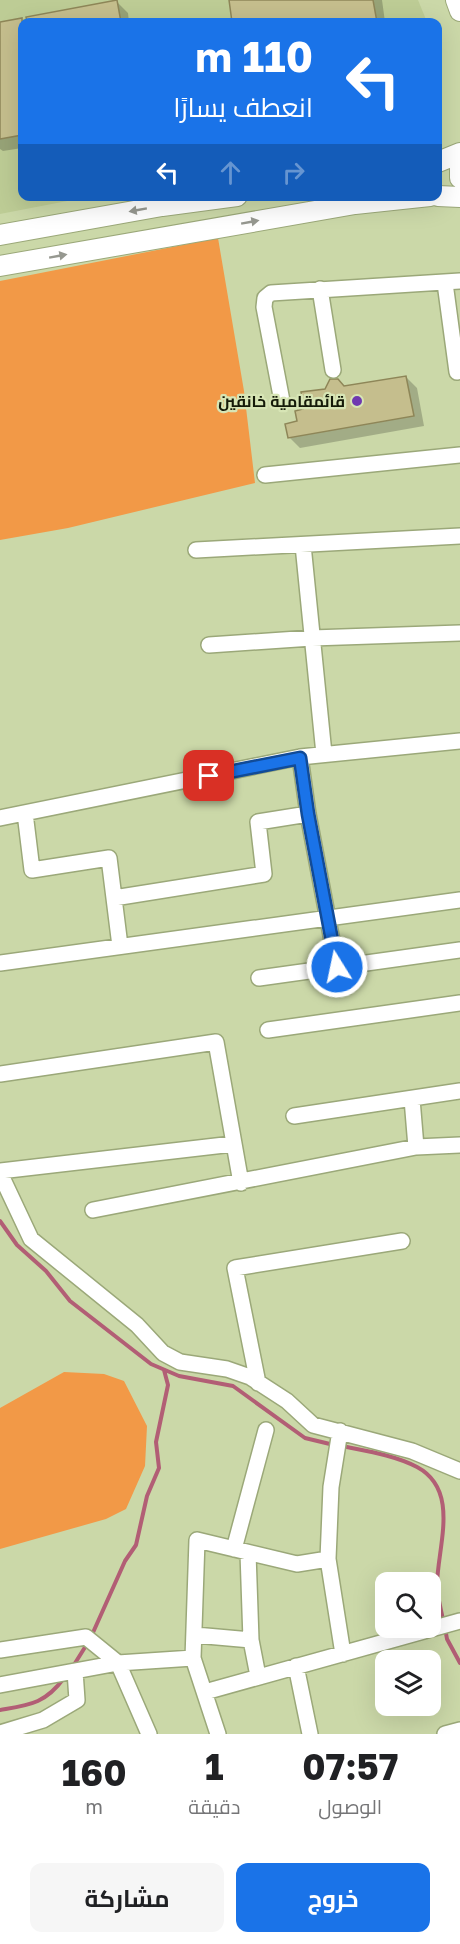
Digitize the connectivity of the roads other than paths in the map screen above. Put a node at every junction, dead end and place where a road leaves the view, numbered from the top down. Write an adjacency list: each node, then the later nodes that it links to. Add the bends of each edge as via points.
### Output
1 (456, 0): 2 (main road)
2 (460, 11)
3 (460, 155): 4 (main road); 5 (main road)
4 (442, 161)
5 (460, 178)
6 (442, 196): 7 (main road)
7 (460, 197)
8 (200, 201): 10 (main road, one-way to 10)
9 (383, 201): 11 (main road, one-way to 9)
10 (0, 235)
11 (0, 266)
12 (452, 282): 13 (street); 15 (street)
13 (320, 289): 14 (street); 16 (street, via 271,293 265,298)
14 (333, 370)
15 (457, 372)
16 (282, 401)
17 (460, 455): 18 (street)
18 (265, 475)
19 (460, 536): 20 (street)
20 (303, 545): 21 (street); 23 (street)
21 (196, 550)
22 (460, 633): 23 (street)
23 (312, 638): 24 (street); 26 (street)
24 (208, 645)
25 (460, 741): 26 (street)
26 (324, 754): 27 (street)
27 (300, 758): 28 (street); 29 (street)
28 (26, 813): 30 (street); 31 (street, via 32,870 109,858)
29 (308, 814): 31 (street, via 258,822 264,874); 33 (street)
30 (0, 818)
31 (114, 898): 34 (street)
32 (460, 900): 33 (street)
33 (328, 917): 34 (street); 37 (street)
34 (120, 946): 36 (street)
35 (460, 951): 37 (street)
36 (0, 963)
37 (337, 967): 38 (street)
38 (260, 978)
39 (460, 1003): 40 (street)
40 (268, 1030)
41 (0, 1074): 45 (street, via 216,1042)
42 (460, 1091): 43 (street)
43 (412, 1099): 44 (street); 47 (street)
44 (294, 1116)
45 (233, 1144): 48 (street); 49 (street)
46 (460, 1145): 47 (street)
47 (417, 1147): 49 (street)
48 (0, 1172): 52 (street, via 31,1239 137,1325 163,1353 180,1362 227,1369)
49 (241, 1183): 50 (street)
50 (93, 1210)
51 (402, 1241): 52 (street, via 235,1268)
52 (258, 1383): 54 (street, via 287,1401 313,1425)
53 (266, 1430): 56 (street)
54 (340, 1433): 55 (street, via 412,1451); 57 (street, via 330,1487)
55 (460, 1471)
56 (241, 1551): 57 (street, via 297,1564); 59 (street, via 197,1540); 60 (street)
57 (328, 1559): 62 (street)
58 (449, 1624): 62 (street)
59 (195, 1635): 60 (street); 63 (street)
60 (251, 1640): 67 (street)
61 (0, 1650): 64 (street, via 93,1641)
62 (343, 1654): 65 (street)
63 (193, 1658): 64 (street); 69 (street)
64 (118, 1663): 66 (street); 74 (street)
65 (296, 1666): 67 (street); 76 (street)
66 (75, 1671): 68 (street); 70 (street, via 77,1700)
67 (258, 1677): 69 (street)
68 (0, 1685)
69 (205, 1692): 75 (street)
70 (43, 1719): 72 (street); 73 (street)
71 (460, 1730): 77 (street)
72 (0, 1733)
73 (49, 1734)
74 (149, 1734)
75 (218, 1734)
76 (310, 1734)
77 (445, 1734)

